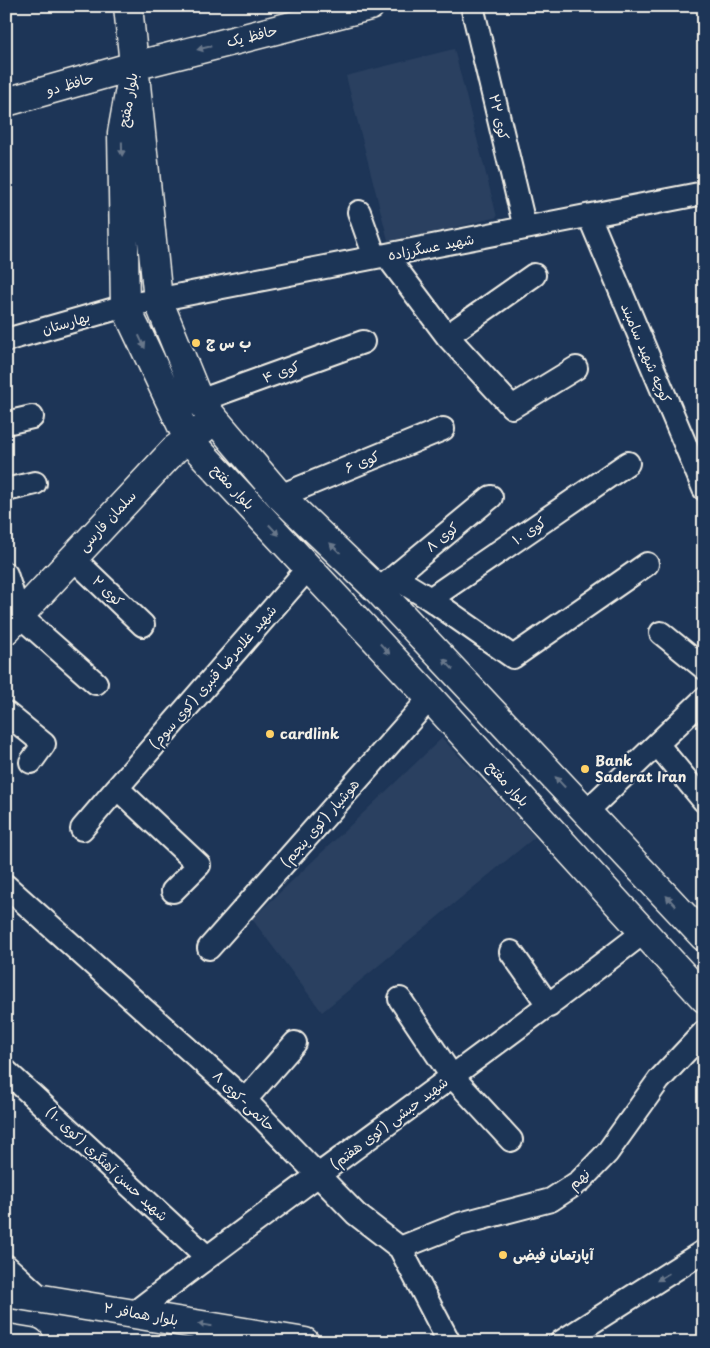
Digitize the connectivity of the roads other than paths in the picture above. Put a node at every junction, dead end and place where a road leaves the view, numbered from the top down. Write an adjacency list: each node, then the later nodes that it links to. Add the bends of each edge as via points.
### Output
1 (128, 6): 4 (street)
2 (370, 6): 4 (street, حافظ یک, one-way to 4)
3 (472, 6): 9 (street, کوی ۲۲)
4 (134, 66): 5 (street, حافظ دو); 12 (street, بلوار مفتح); 13 (street, بلوار مفتح, one-way to 13, via 122,133)
5 (6, 102)
6 (704, 193): 8 (street, شهید عسگرزاده)
7 (359, 212): 10 (street)
8 (589, 216): 9 (street, شهید عسگرزاده); 25 (street, کوچه شهید سامبند)
9 (525, 228): 10 (street, شهید عسگرزاده)
10 (381, 256): 12 (street, شهید عسگرزاده); 14 (street)
11 (534, 275): 14 (street)
12 (158, 300): 13 (street, شهید عسگرزاده); 18 (street, بلوار مفتح)
13 (125, 306): 15 (street, بهارستان); 22 (street, بلوار مفتح, one-way to 22)
14 (447, 336): 17 (street, via 512,408)
15 (6, 340)
16 (363, 342): 18 (street, کوی ۴)
17 (576, 368)
18 (207, 411): 22 (street, سلمان فارسی); 27 (street, بلوار مفتح)
19 (32, 417): 20 (street)
20 (6, 423)
21 (443, 429): 27 (street, کوی ۶)
22 (188, 439): 29 (street, سلمان فارسی); 31 (street, بلوار مفتح, one-way to 31)
23 (628, 464): 34 (street, کوی ۱۰)
24 (35, 483): 26 (street)
25 (704, 489)
26 (6, 490)
27 (280, 496): 33 (street, بلوار مفتح, one-way to 27)
28 (491, 497): 33 (street, کوی ۸)
29 (73, 558): 35 (street, سلمان فارسی); 36 (street, کوی ۲)
30 (647, 564): 34 (street, via 513,656)
31 (309, 567): 40 (street, بلوار مفتح, one-way to 40); 45 (street, شهید غلامرضا قنبری (کوی سوم))
32 (6, 574): 35 (street)
33 (386, 584): 34 (street); 47 (street, بلوار مفتح, one-way to 33)
34 (430, 599)
35 (12, 622): 39 (street)
36 (143, 624)
37 (661, 634): 38 (street)
38 (704, 668)
39 (96, 683)
40 (430, 698): 51 (street, بلوار مفتح); 53 (street, هوشیار (کوی پنجم))
41 (704, 699): 43 (street)
42 (6, 713): 44 (street, via 44,744)
43 (657, 744): 46 (street); 47 (street)
44 (31, 762)
45 (118, 788): 48 (street, شهید غلامرضا قنبری (کوی سوم)); 50 (street, via 199,865)
46 (704, 801)
47 (587, 811): 52 (street, بلوار مفتح, one-way to 47)
48 (82, 829)
49 (6, 886): 62 (street, حاتمی-کوی ۸)
50 (173, 892)
51 (644, 932): 55 (street, بلوار مفتح); 57 (street, شهید حبشی (کوی هفتم))
52 (704, 937)
53 (209, 948)
54 (510, 952): 57 (street)
55 (704, 998)
56 (400, 999): 61 (street)
57 (549, 1006): 61 (street, شهید حبشی (کوی هفتم))
58 (704, 1032): 65 (street, نهم, via 659,1080 607,1153 580,1181 551,1200 460,1224)
59 (295, 1044): 62 (street)
60 (6, 1070): 67 (street, شهید حسن آهنگری (کوی ۱۰))
61 (451, 1075): 63 (street); 64 (street, شهید حبشی (کوی هفتم))
62 (245, 1100): 64 (street, حاتمی-کوی ۸)
63 (511, 1140)
64 (319, 1176): 65 (street, حاتمی-کوی ۸, via 356,1214); 67 (street, شهید حبشی (کوی هفتم))
65 (400, 1248): 75 (street, حاتمی-کوی ۸)
66 (704, 1251): 76 (street, one-way to 76)
67 (207, 1257): 71 (street, شهید حبشی (کوی هفتم))
68 (6, 1266): 70 (street)
69 (6, 1293): 70 (street, بلوار همافر ۲)
70 (40, 1297): 71 (street, بلوار همافر ۲)
71 (134, 1313): 74 (street, بلوار همافر ۲, one-way to 71)
72 (6, 1338): 73 (street)
73 (30, 1342)
74 (304, 1342)
75 (449, 1342)
76 (561, 1342)

